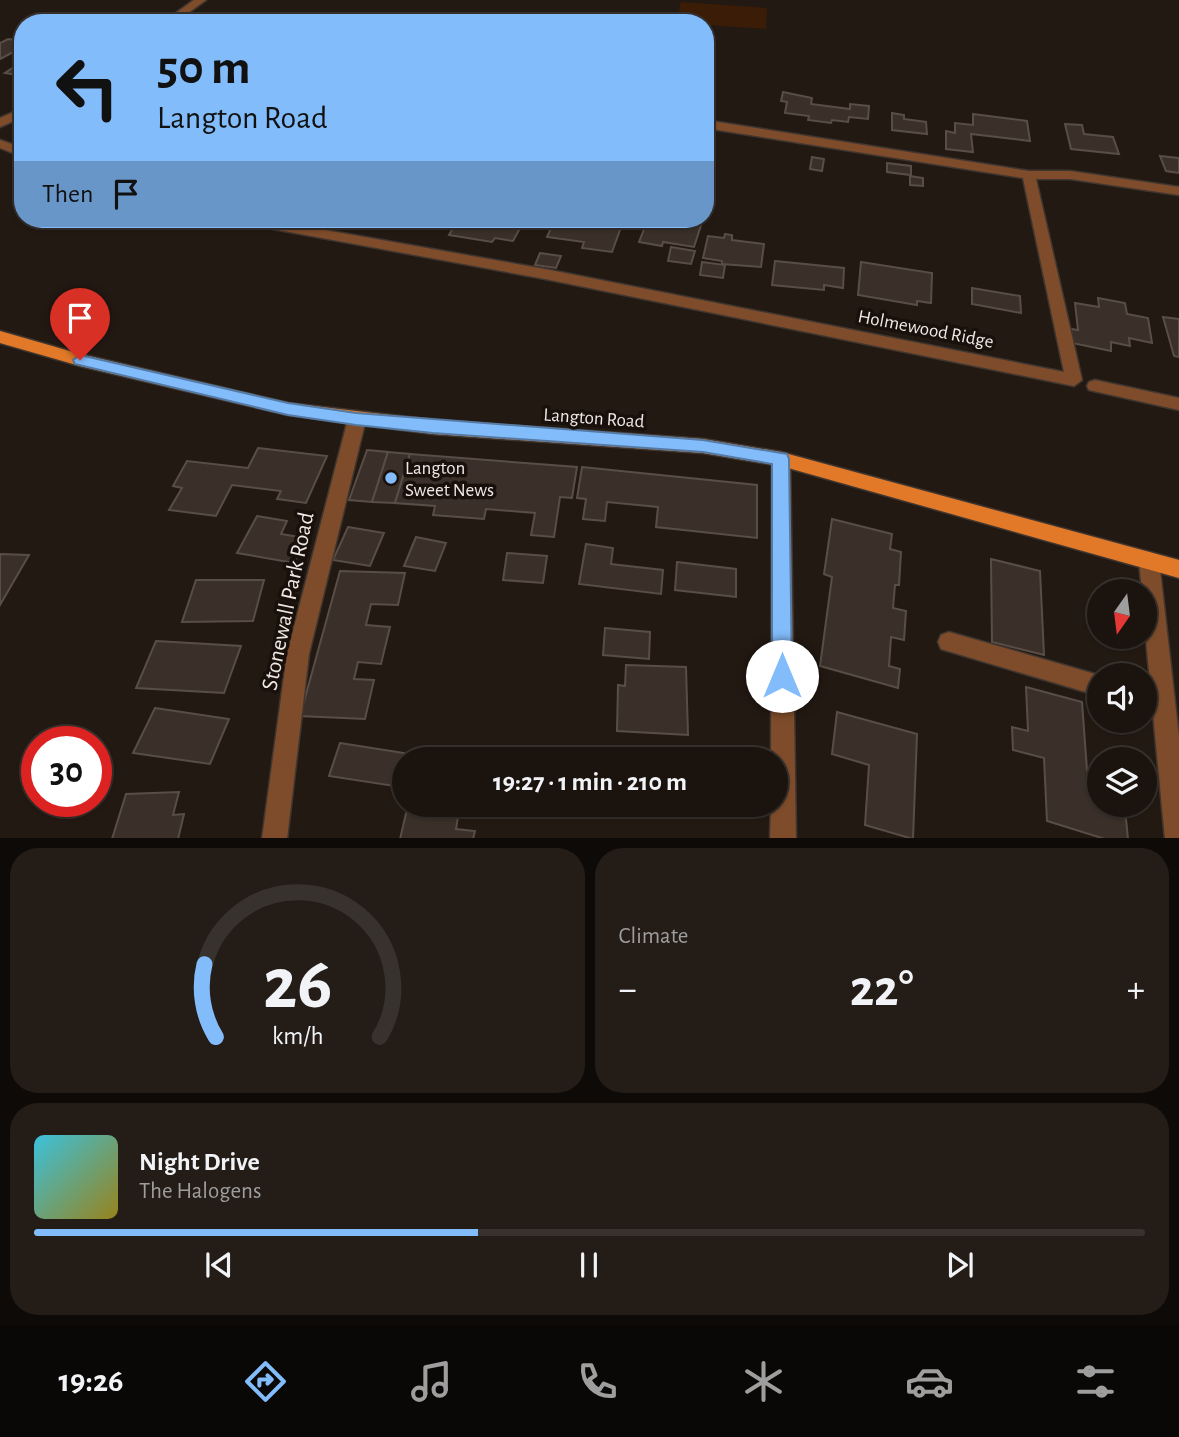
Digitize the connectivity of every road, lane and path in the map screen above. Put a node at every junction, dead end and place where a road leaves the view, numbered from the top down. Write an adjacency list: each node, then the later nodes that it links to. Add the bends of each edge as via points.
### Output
1 (201, 0): 2 (street)
2 (180, 14)
3 (714, 125): 4 (street)
4 (1029, 175): 5 (street); 6 (street, Holmewood Ridge, via 1074,380)
5 (1179, 191)
6 (291, 228)
7 (0, 337): 10 (main road, Langton Road, via 288,409)
8 (1095, 386): 9 (street)
9 (1179, 404)
10 (356, 419): 11 (main road, Langton Road, via 703,446); 18 (street, Stonewall Park Road, via 298,654)
11 (781, 459): 12 (main road, Langton Road); 19 (street)
12 (1149, 561): 13 (main road, Langton Road); 15 (street)
13 (1179, 569)
14 (949, 642): 16 (street)
15 (1153, 663)
16 (1087, 682)
17 (1157, 718): 20 (street)
18 (274, 838)
19 (783, 838)
20 (1178, 838)

